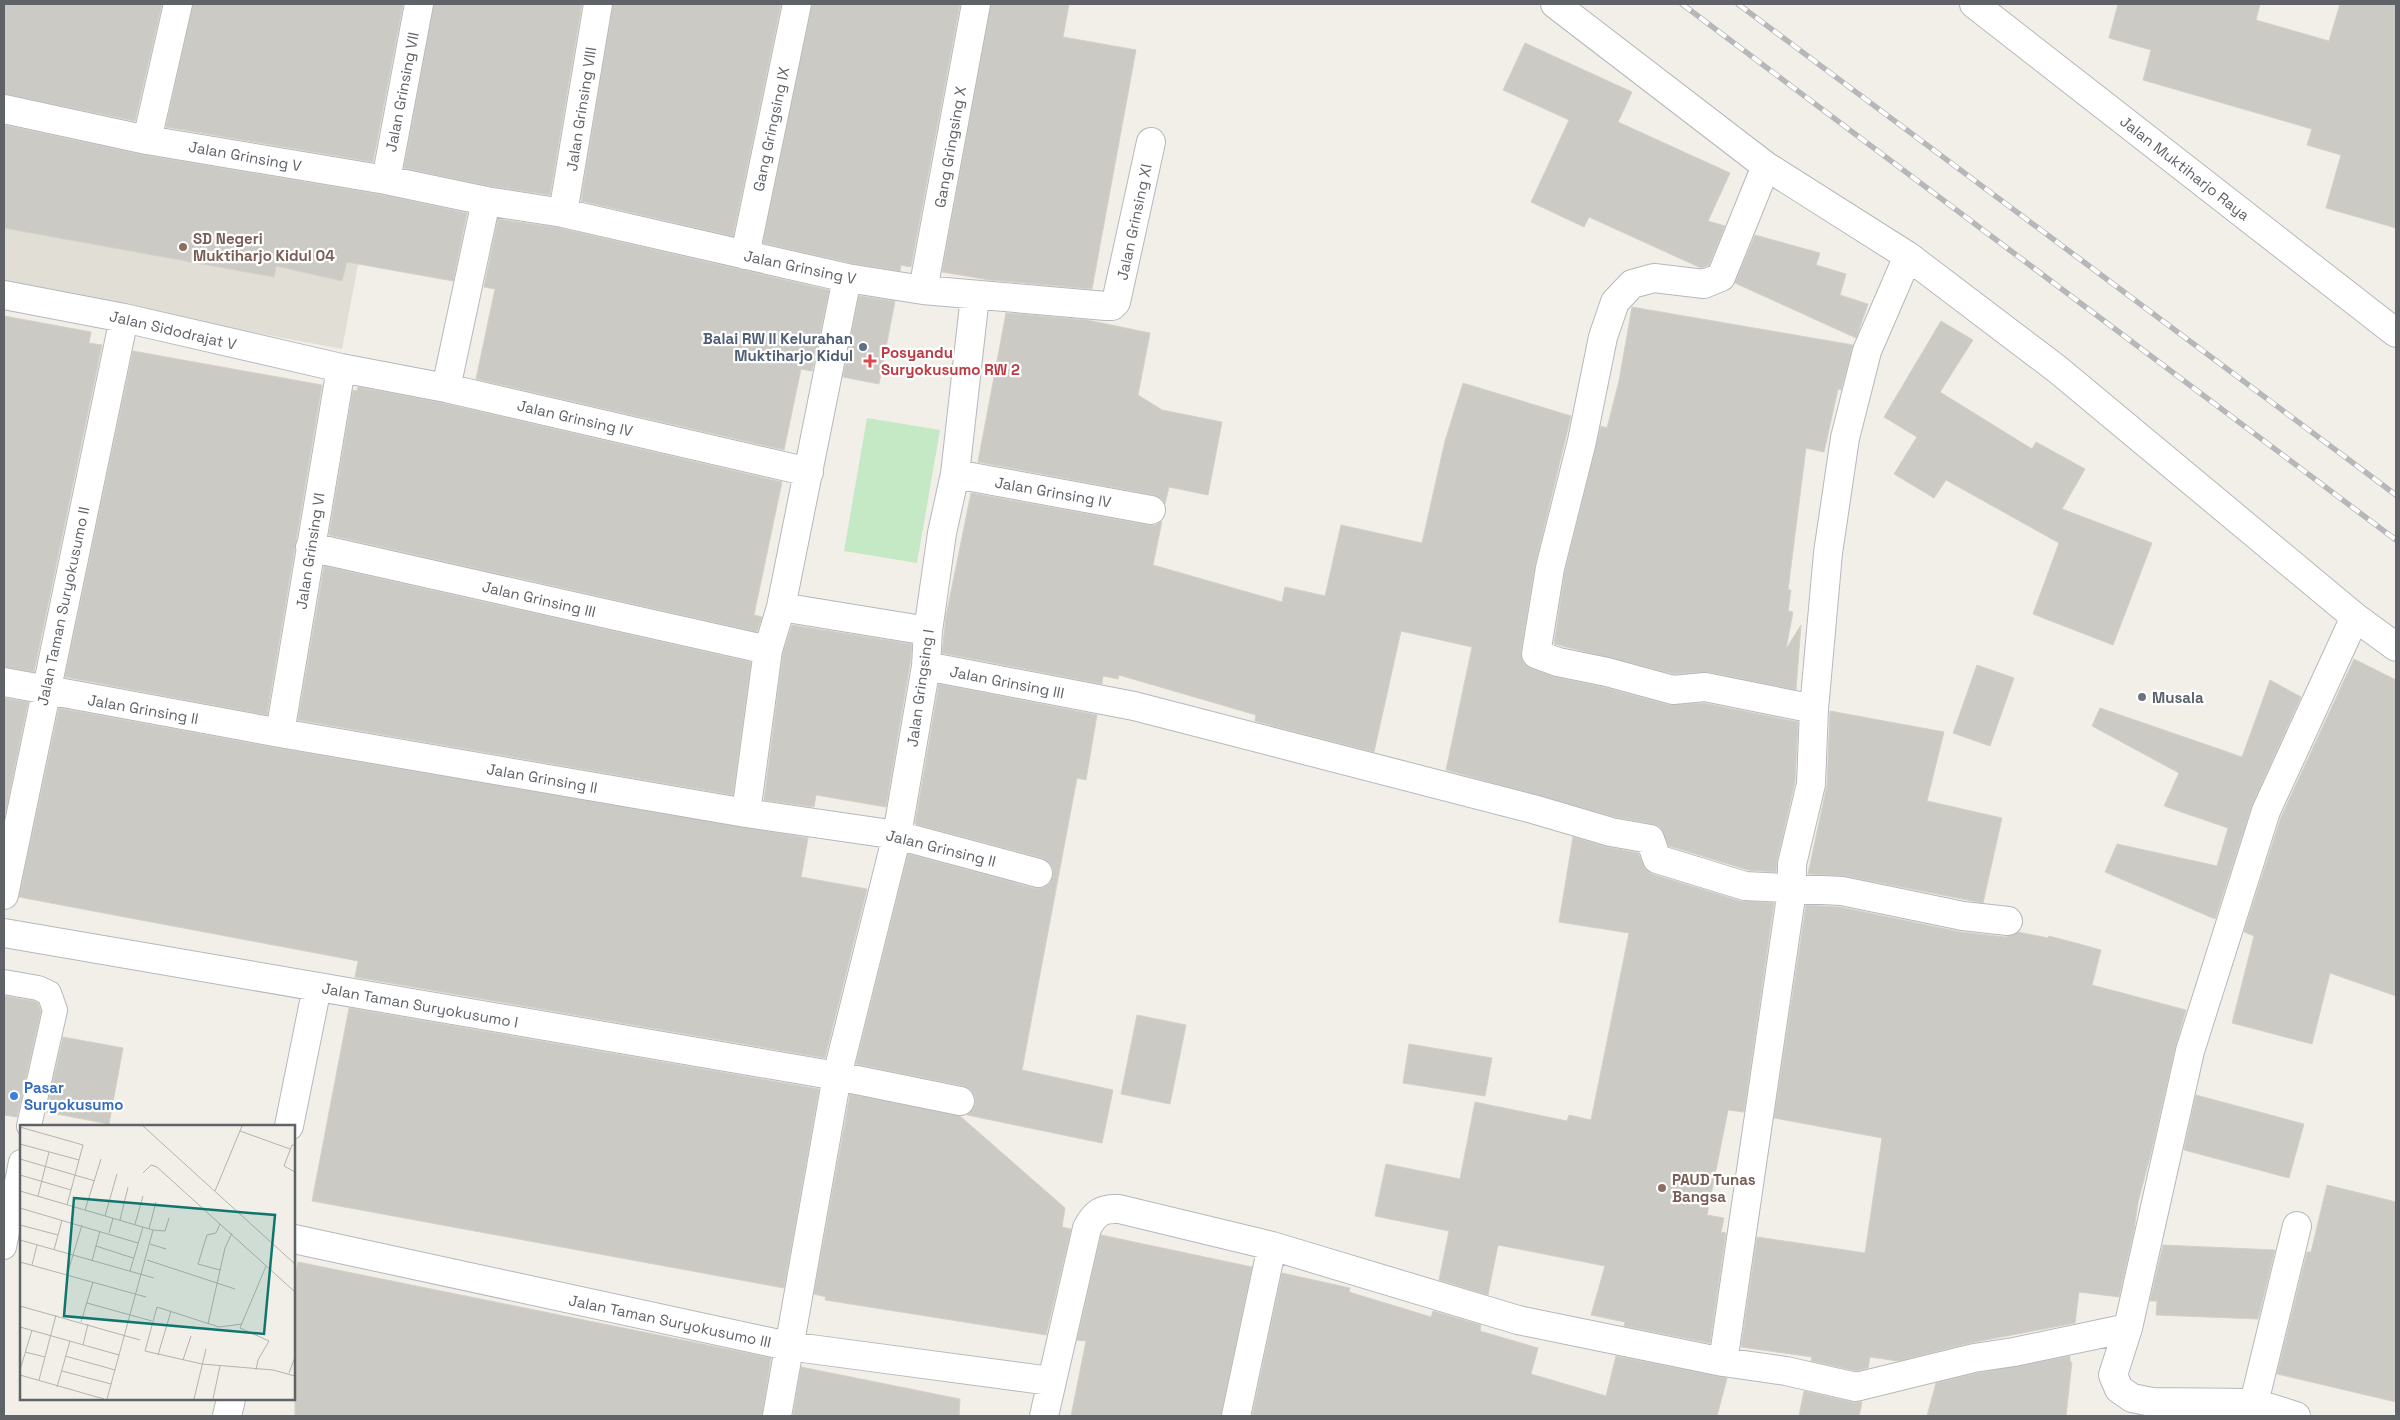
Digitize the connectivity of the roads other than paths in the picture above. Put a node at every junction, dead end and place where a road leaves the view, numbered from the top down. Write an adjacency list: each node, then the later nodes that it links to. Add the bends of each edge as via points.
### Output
1 (178, 4): 9 (street)
2 (419, 4): 12 (street, Jalan Grinsing VII)
3 (598, 4): 14 (street, Jalan Grinsing VIII)
4 (797, 4): 15 (street, Gang Gringsing IX)
5 (976, 4): 18 (street, Gang Gringsing X)
6 (1555, 4): 11 (street)
7 (1974, 4): 23 (street, Jalan Muktiharjo Raya)
8 (4, 109): 9 (street, Jalan Grinsing V)
9 (147, 140): 12 (street, Jalan Grinsing V)
10 (1151, 142): 21 (street, Jalan Grinsing XI)
11 (1766, 166): 16 (street); 38 (street, via 1721,277 1704,284 1654,278 1632,284 1615,302 1604,336 1550,568 1536,654 1673,690 1706,687)
12 (386, 180): 13 (street, Jalan Grinsing V)
13 (486, 201): 14 (street, Jalan Grinsing V); 25 (street)
14 (564, 213): 15 (street, Jalan Grinsing V)
15 (746, 255): 17 (street, Jalan Grinsing V)
16 (1908, 256): 31 (street, via 2057,369); 38 (street, via 1867,351 1845,438 1828,553)
17 (847, 278): 18 (street, Jalan Grinsing V); 26 (street)
18 (923, 290): 20 (street, Jalan Grinsing V)
19 (4, 295): 22 (street, Jalan Sidodrajat V)
20 (975, 296): 21 (street, Jalan Grinsing V, via 1106,306); 27 (street, Jalan Gringsing I)
21 (1116, 302)
22 (124, 318): 24 (street, Jalan Sidodrajat V); 37 (street, Jalan Taman Suryokusumo II)
23 (2396, 332)
24 (341, 368): 25 (street, Jalan Grinsing IV); 29 (street, Jalan Grinsing VI)
25 (446, 388): 26 (street, Jalan Grinsing IV)
26 (809, 472): 30 (street)
27 (955, 474): 28 (street, Jalan Grinsing IV); 32 (street, Jalan Gringsing I, via 942,533)
28 (1151, 510)
29 (310, 547): 34 (street, Jalan Grinsing III); 39 (street, Jalan Grinsing VI)
30 (781, 607): 32 (street); 34 (street)
31 (2355, 617): 33 (street); 58 (street, via 2266,811 2190,1051)
32 (928, 631): 35 (street, Jalan Gringsing I)
33 (2396, 647)
34 (768, 650): 40 (street)
35 (926, 666): 41 (street, Jalan Gringsing I); 43 (street, Jalan Grinsing III, via 1134,706 1611,832 1650,839 1656,859 1746,886)
36 (4, 682): 37 (street, Jalan Grinsing II)
37 (45, 691): 39 (street, Jalan Grinsing II); 44 (street, Jalan Taman Suryokusumo II)
38 (1814, 708): 43 (street, via 1812,784 1792,864)
39 (280, 734): 40 (street, Jalan Grinsing II)
40 (746, 813): 41 (street, Jalan Grinsing II)
41 (897, 835): 42 (street, Jalan Grinsing II); 49 (street, Jalan Gringsing I)
42 (1038, 873)
43 (1792, 890): 45 (street, via 1842,891 1963,916); 60 (street)
44 (4, 895)
45 (2008, 921)
46 (4, 933): 48 (street, Jalan Taman Suryokusumo I)
47 (4, 982): 51 (lane, via 49,993 54,1010)
48 (318, 987): 49 (street, Jalan Taman Suryokusumo I); 52 (street)
49 (837, 1076): 50 (street, Jalan Taman Suryokusumo I); 59 (street, Jalan Gringsing I)
50 (960, 1101)
51 (29, 1125)
52 (289, 1125)
53 (20, 1167): 57 (lane)
54 (2297, 1226): 63 (street)
55 (295, 1239): 59 (street, Jalan Taman Suryokusumo III)
56 (1272, 1246): 60 (street, via 1518,1320); 61 (street, via 1119,1209 1100,1211 1087,1228); 67 (street)
57 (4, 1247)
58 (2128, 1328): 60 (street, via 1974,1358 1856,1387 1786,1371); 63 (street, via 2113,1375 2118,1389 2132,1398 2152,1402)
59 (788, 1346): 61 (street, Jalan Taman Suryokusumo III); 65 (street, Jalan Gringsing I)
60 (1723, 1362)
61 (1051, 1382): 66 (street)
62 (231, 1400): 64 (street)
63 (2254, 1403): 68 (street)
64 (227, 1416)
65 (777, 1416)
66 (1044, 1416)
67 (1236, 1416)
68 (2296, 1416)

